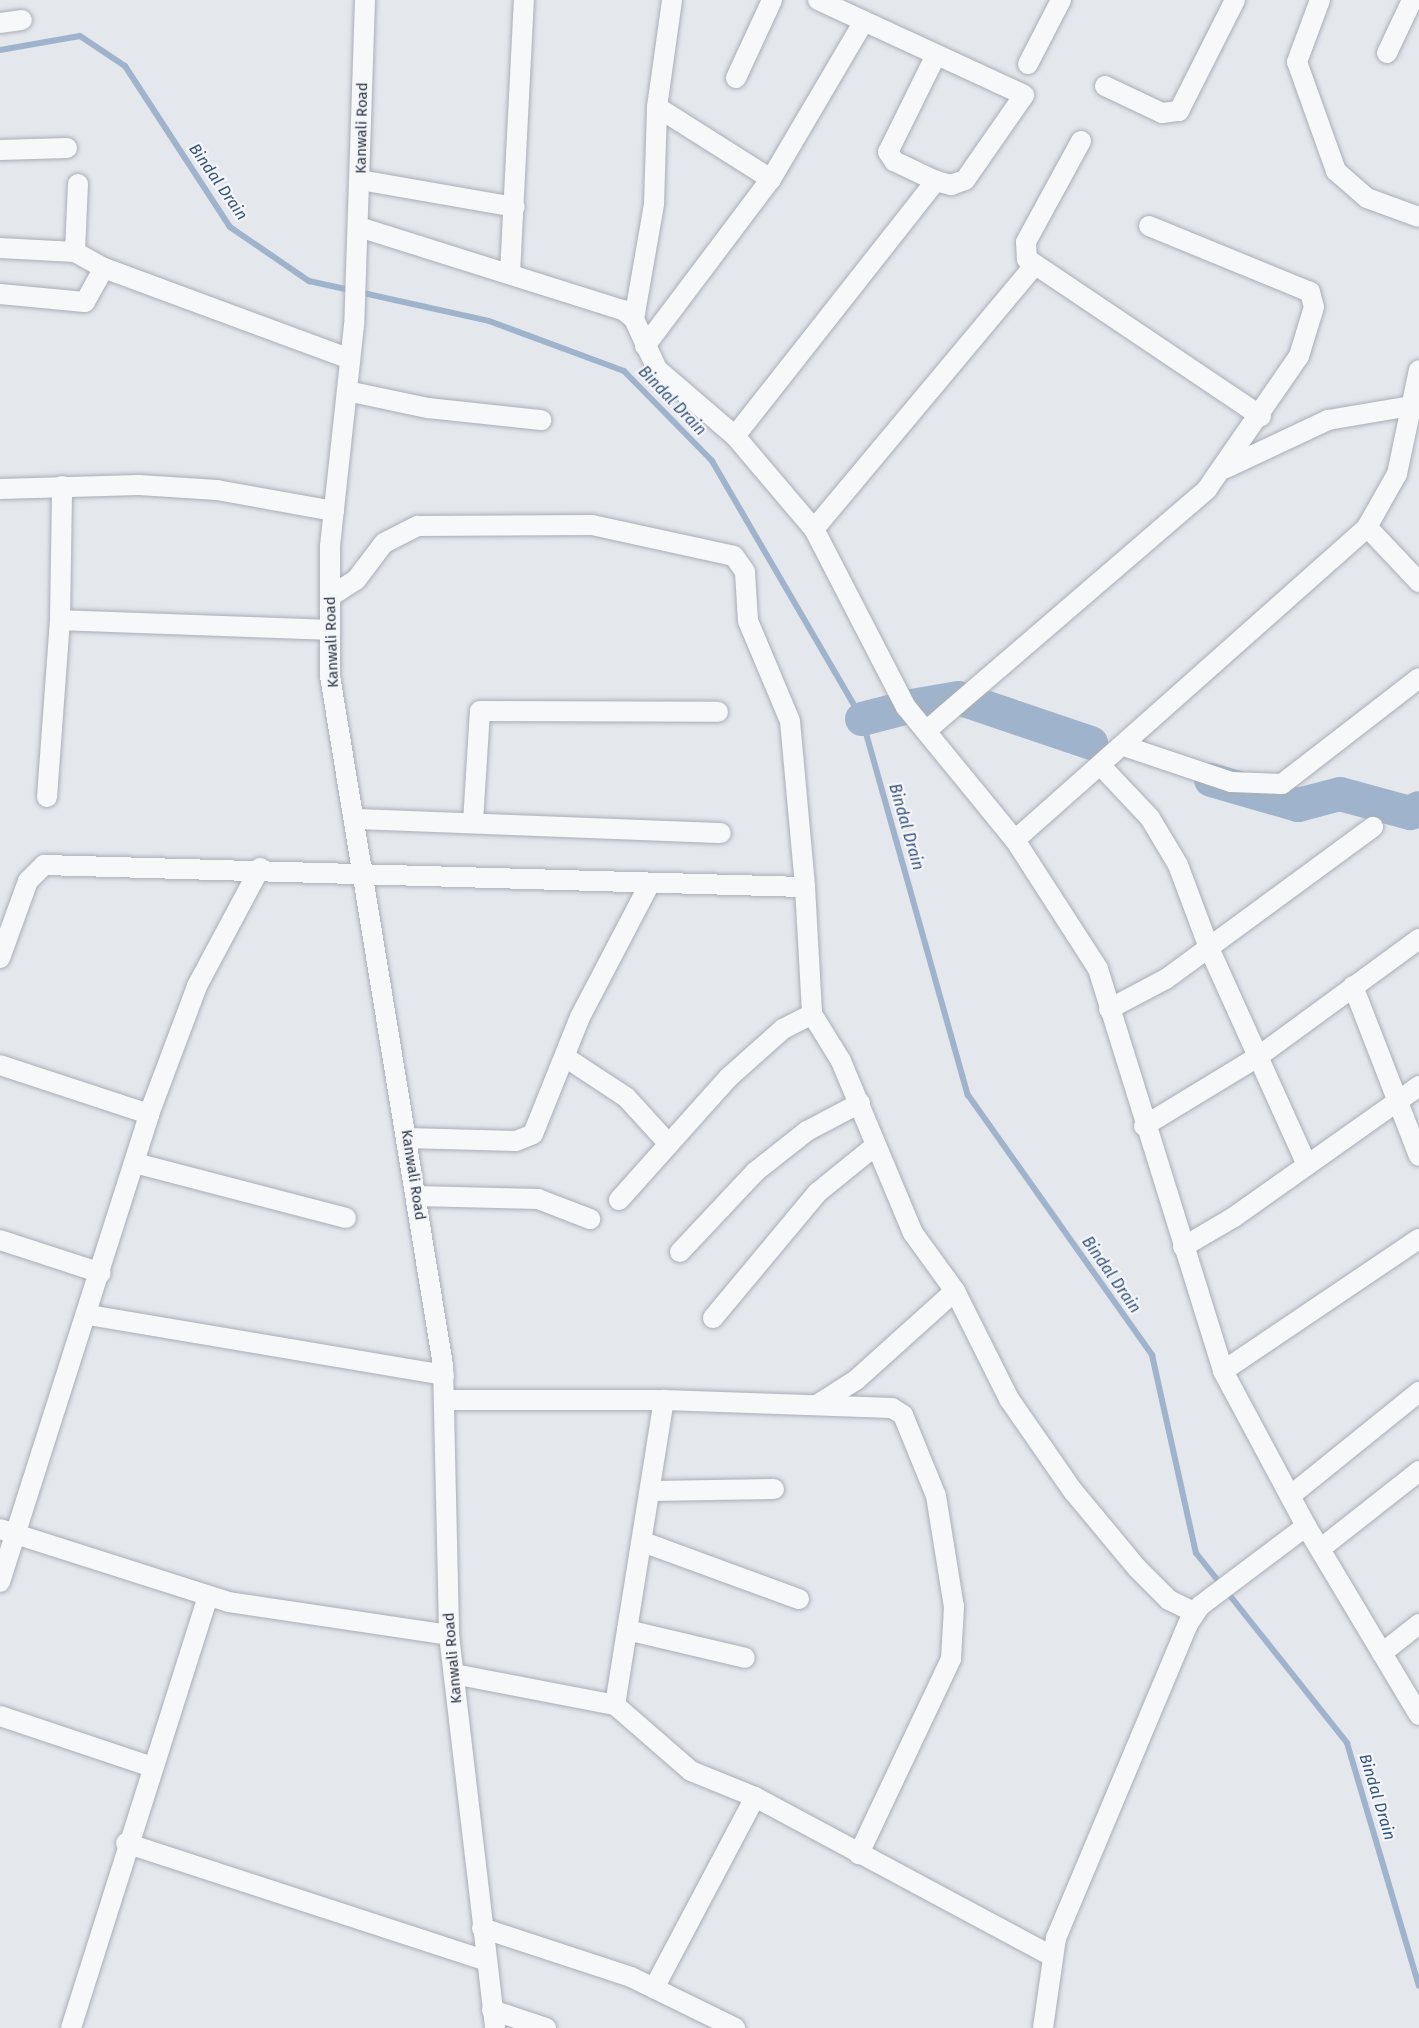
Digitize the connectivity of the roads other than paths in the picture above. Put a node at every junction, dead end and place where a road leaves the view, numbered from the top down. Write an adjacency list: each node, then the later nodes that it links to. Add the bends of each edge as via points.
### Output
1 (365, 0): 23 (street, Kanwali Road)
2 (524, 0): 26 (street)
3 (672, 0): 18 (street)
4 (772, 0): 16 (street)
5 (818, 0): 11 (street)
6 (1061, 0): 15 (street)
7 (1235, 0): 17 (street, via 1179,111 1162,113)
8 (1320, 0): 27 (street, via 1297,62 1336,171 1367,198)
9 (1412, 0): 13 (street)
10 (22, 20): 12 (street)
11 (864, 21): 14 (street); 22 (street)
12 (0, 23)
13 (1387, 53)
14 (936, 55): 24 (street, via 888,152 894,161); 24 (street, via 1024,95 965,180 951,185)
15 (1028, 64)
16 (736, 78)
17 (1105, 86)
18 (657, 107): 22 (street); 36 (street, via 654,204)
19 (1081, 141): 32 (street, via 1026,242 1027,259)
20 (67, 148): 21 (street)
21 (0, 150)
22 (771, 179): 37 (street)
23 (360, 180): 26 (street); 28 (street, Kanwali Road)
24 (936, 181): 44 (street)
25 (78, 184): 31 (street)
26 (515, 207): 34 (street)
27 (1419, 217)
28 (359, 226): 34 (street); 38 (street, Kanwali Road)
29 (1149, 226): 42 (street, via 1310,292 1314,307 1306,341)
30 (0, 248): 31 (street)
31 (75, 252): 33 (street)
32 (1034, 266): 42 (street); 50 (street)
33 (104, 268): 35 (street, via 85,302); 38 (street)
34 (510, 274): 36 (street, via 622,310)
35 (0, 294)
36 (634, 319): 37 (street)
37 (645, 346): 44 (street, via 657,369)
38 (350, 359): 40 (street, Kanwali Road)
39 (1419, 370): 41 (street)
40 (347, 391): 43 (street, via 428,408); 48 (street, Kanwali Road)
41 (1412, 406): 45 (street, via 1328,420); 49 (street, via 1397,474)
42 (1261, 416): 45 (street)
43 (541, 420)
44 (735, 436): 50 (street)
45 (1221, 471): 57 (street, via 1184,511)
46 (62, 486): 47 (street); 48 (street, via 217,490); 53 (street)
47 (0, 489)
48 (334, 511): 52 (street, Kanwali Road)
49 (1367, 527): 51 (street); 58 (street)
50 (814, 529): 57 (street, via 906,707)
51 (1419, 582)
52 (331, 596): 54 (street, Kanwali Road); 69 (street, via 356,580 384,543 418,526 592,525 734,556 744,572 748,621 790,721)
53 (60, 620): 54 (street); 60 (street)
54 (330, 630): 61 (street, Kanwali Road, via 330,676)
55 (1419, 678): 58 (street, via 1282,784 1231,782)
56 (718, 712): 62 (street, via 480,711)
57 (926, 731): 65 (street)
58 (1124, 746): 59 (street)
59 (1102, 766): 65 (street); 72 (street, via 1156,827 1190,892)
60 (47, 797)
61 (355, 819): 62 (street); 67 (street, Kanwali Road)
62 (473, 822): 64 (street)
63 (1373, 827): 72 (street)
64 (721, 833)
65 (1015, 840): 75 (street, via 1098,969)
66 (260, 868): 67 (street); 70 (street, via 44,865); 83 (street, via 197,986)
67 (364, 872): 68 (street); 85 (street, Kanwali Road)
68 (649, 885): 69 (street); 78 (street)
69 (805, 887): 76 (street)
70 (9, 903): 73 (street)
71 (1419, 939): 74 (street)
72 (1209, 948): 75 (street); 77 (street)
73 (0, 958)
74 (1353, 986): 77 (street); 81 (street)
75 (1109, 1009): 84 (street)
76 (812, 1014): 82 (street); 86 (street, via 783,1029)
77 (1259, 1056): 84 (street); 90 (street)
78 (565, 1057): 85 (street, via 533,1134 525,1139); 86 (street, via 626,1097)
79 (0, 1065): 83 (street)
80 (1419, 1086): 81 (street)
81 (1398, 1102): 88 (street); 90 (street)
82 (860, 1103): 87 (street); 98 (street, via 807,1131 755,1172)
83 (149, 1114): 89 (street)
84 (1144, 1126): 97 (street)
85 (407, 1138): 91 (street, Kanwali Road)
86 (667, 1142): 92 (street)
87 (875, 1146): 100 (street, via 913,1233); 102 (street, via 817,1193)
88 (1419, 1156)
89 (135, 1163): 93 (street); 99 (street)
90 (1307, 1165): 97 (street)
91 (416, 1196): 94 (street, via 538,1198); 104 (street, Kanwali Road)
92 (619, 1200)
93 (346, 1218)
94 (590, 1219)
95 (1419, 1239): 103 (street)
96 (0, 1240): 99 (street)
97 (1183, 1247): 103 (street)
98 (680, 1252)
99 (101, 1273): 101 (street)
100 (955, 1291): 108 (street, via 856,1380); 120 (street, via 1009,1399 1073,1491 1169,1600)
101 (89, 1315): 104 (street); 114 (street)
102 (713, 1317)
103 (1223, 1371): 112 (street)
104 (444, 1375): 106 (street, Kanwali Road)
105 (1419, 1392): 112 (street)
106 (444, 1400): 107 (street); 123 (street, Kanwali Road)
107 (664, 1400): 108 (street); 111 (street)
108 (817, 1405): 133 (street, via 892,1408 912,1427 936,1496 954,1607 951,1659 940,1688)
109 (1419, 1471): 116 (street)
110 (774, 1489): 111 (street)
111 (652, 1491): 115 (street)
112 (1290, 1497): 113 (street)
113 (1306, 1526): 116 (street); 120 (street)
114 (8, 1531): 117 (street); 118 (street)
115 (643, 1542): 119 (street); 122 (street)
116 (1320, 1549): 124 (street)
117 (0, 1582)
118 (208, 1596): 123 (street); 130 (street)
119 (800, 1599)
120 (1197, 1609): 135 (street)
121 (1419, 1624): 124 (street)
122 (627, 1630): 125 (street); 127 (street)
123 (449, 1635): 126 (street, Kanwali Road)
124 (1382, 1653): 128 (street)
125 (745, 1658)
126 (454, 1674): 127 (street); 134 (street, Kanwali Road)
127 (615, 1705): 131 (street, via 690,1771)
128 (1419, 1715)
129 (0, 1716): 130 (street)
130 (152, 1767): 132 (street)
131 (755, 1797): 133 (street); 137 (street)
132 (126, 1843): 136 (street); 139 (street)
133 (859, 1854): 135 (street)
134 (482, 1928): 136 (street, Kanwali Road); 137 (street, via 544,1945)
135 (1050, 1954): 142 (street)
136 (485, 1960): 138 (street, Kanwali Road)
137 (654, 1988): 141 (street)
138 (494, 2019): 140 (street)
139 (71, 2028)
140 (546, 2028)
141 (735, 2028)
142 (1043, 2028)

